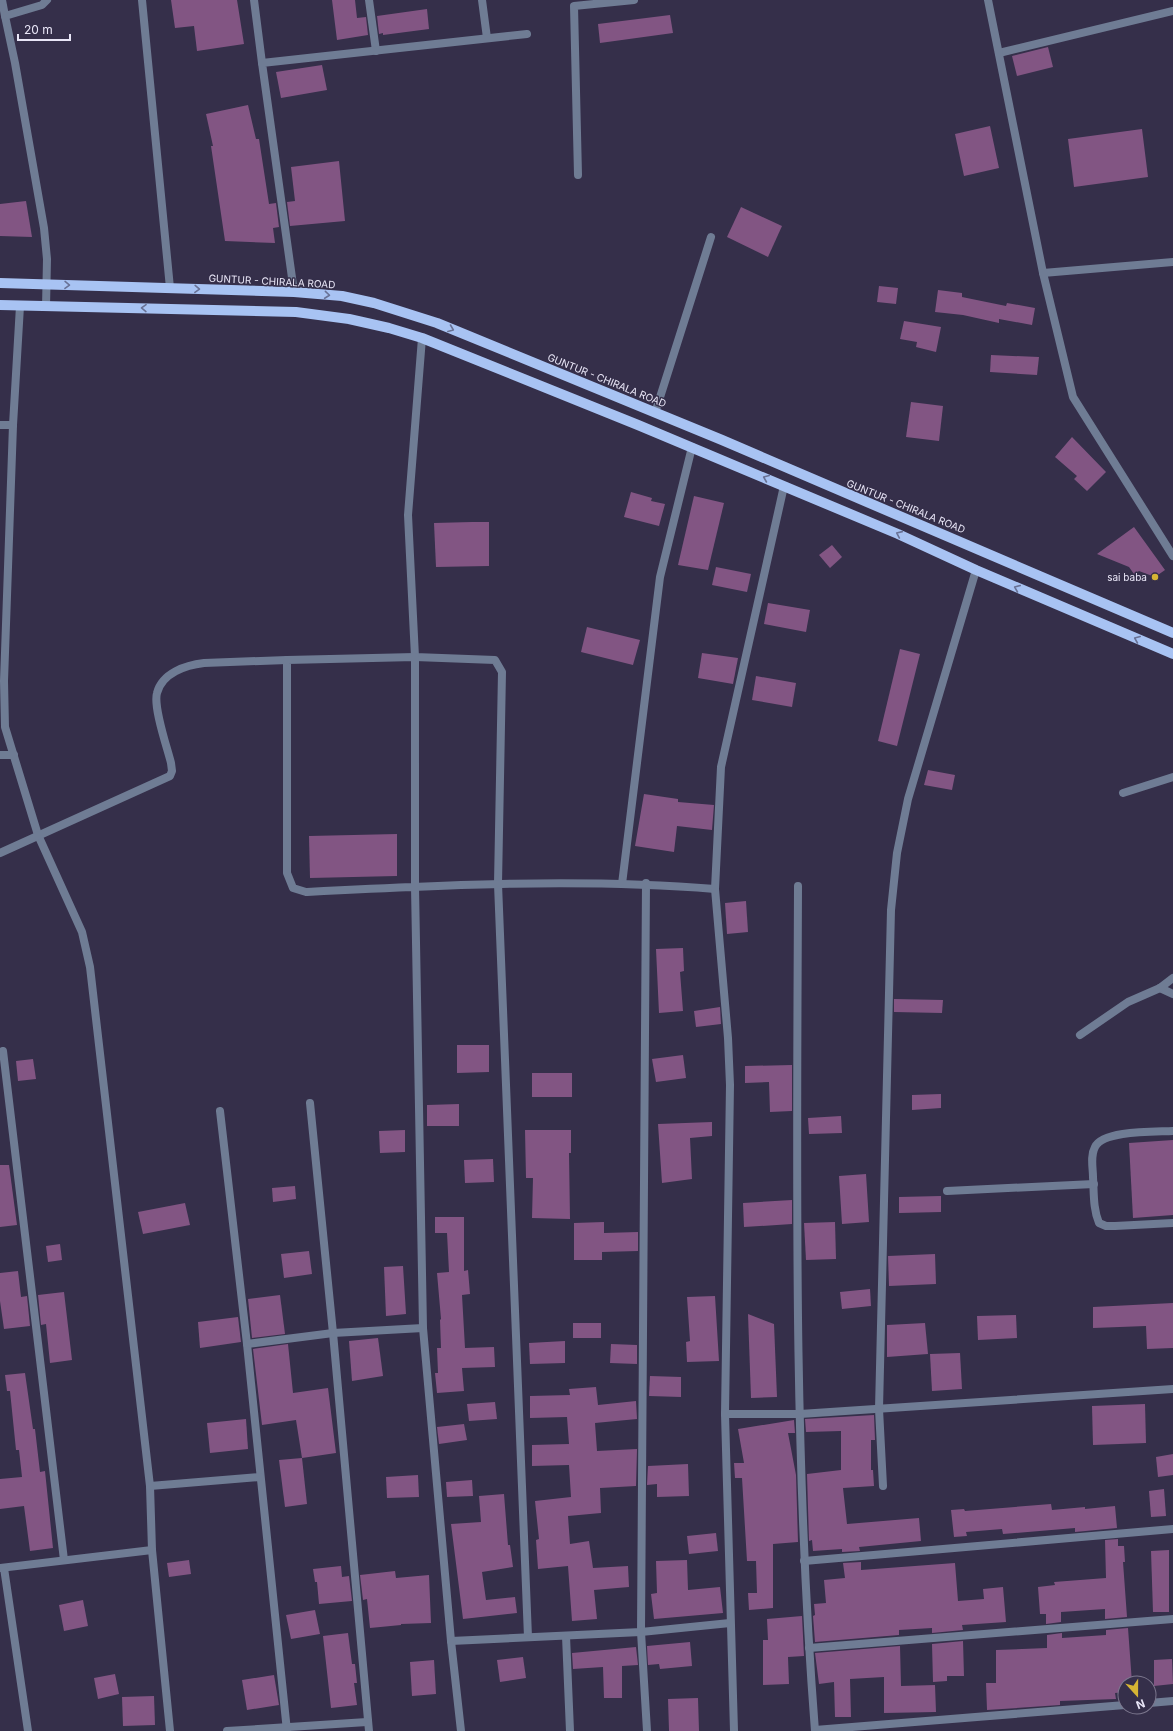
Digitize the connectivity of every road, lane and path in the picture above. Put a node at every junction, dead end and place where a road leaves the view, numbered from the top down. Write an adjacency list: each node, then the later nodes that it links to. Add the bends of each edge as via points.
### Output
1 (2, 0): 10 (street)
2 (47, 0): 10 (street, via 42,5)
3 (142, 0): 22 (street)
4 (254, 0): 15 (street)
5 (369, 0): 13 (street)
6 (482, 0): 12 (street)
7 (634, 0): 16 (street, via 574,6)
8 (988, 0): 14 (street)
9 (1173, 11): 14 (street)
10 (5, 16): 21 (street, via 44,228)
11 (527, 34): 12 (street)
12 (487, 38): 13 (street)
13 (376, 51): 15 (street)
14 (999, 53): 19 (street)
15 (262, 63): 23 (street)
16 (578, 175)
17 (711, 237): 28 (street)
18 (1173, 262): 19 (street)
19 (1043, 273): 33 (street, via 1073,397)
20 (0, 283): 21 (main road, GUNTUR - CHIRALA ROAD)
21 (47, 285): 22 (main road, GUNTUR - CHIRALA ROAD, one-way to 22); 26 (street)
22 (170, 288): 23 (main road, GUNTUR - CHIRALA ROAD, one-way to 23)
23 (294, 292): 28 (main road, GUNTUR - CHIRALA ROAD, one-way to 28, via 342,296 407,313)
24 (0, 305): 25 (main road)
25 (20, 306): 26 (main road); 30 (street)
26 (46, 307): 27 (main road, one-way to 26, via 349,319 296,312)
27 (422, 338): 31 (main road); 37 (street, via 408,515)
28 (655, 413): 35 (main road, GUNTUR - CHIRALA ROAD)
29 (0, 425): 30 (street)
30 (13, 425): 39 (street, via 4,681 5,726)
31 (692, 447): 32 (main road, one-way to 31); 47 (street, via 660,577)
32 (784, 486): 34 (main road, one-way to 32); 50 (street, via 721,766)
33 (1173, 556)
34 (976, 570): 36 (main road, one-way to 34); 66 (street, via 908,799 897,853 891,910)
35 (1173, 633)
36 (1173, 654)
37 (416, 657): 38 (street); 46 (street, via 495,660 502,672); 49 (street)
38 (287, 660): 43 (street, via 191,664 177,670 164,681 157,692 157,705 171,762 170,776); 49 (street, via 289,881 293,888 306,892)
39 (14, 755): 40 (street); 43 (street)
40 (0, 756)
41 (1173, 777): 42 (street)
42 (1123, 793)
43 (38, 835): 44 (street); 70 (street, via 82,932 90,967)
44 (0, 853)
45 (646, 883): 47 (street); 50 (street); 79 (street)
46 (498, 884): 47 (street); 49 (street); 81 (street)
47 (622, 884)
48 (798, 886): 68 (street, via 797,1158)
49 (415, 887): 62 (street)
50 (715, 889): 67 (street, via 730,1085)
51 (1173, 978): 52 (street)
52 (1160, 988): 53 (street); 54 (street, via 1128,1002)
53 (1173, 994)
54 (1080, 1036)
55 (3, 1051): 74 (street)
56 (310, 1103): 63 (street)
57 (220, 1111): 64 (street)
58 (1173, 1131): 59 (street, via 1111,1136 1100,1140 1094,1148 1092,1157)
59 (1094, 1184): 60 (street); 61 (street, via 1099,1223 1106,1226)
60 (947, 1191)
61 (1173, 1223)
62 (423, 1328): 63 (street); 82 (street)
63 (333, 1333): 64 (street); 87 (street)
64 (247, 1344): 69 (street)
65 (1173, 1389): 66 (street)
66 (879, 1409): 68 (street); 71 (street)
67 (725, 1414): 68 (street); 78 (street)
68 (800, 1414): 75 (street)
69 (260, 1477): 70 (street); 88 (street)
70 (150, 1486): 73 (street)
71 (883, 1486)
72 (1173, 1529): 75 (street)
73 (152, 1550): 74 (street); 90 (street)
74 (64, 1560): 76 (street)
75 (804, 1560): 83 (street)
76 (2, 1568): 89 (street)
77 (1173, 1619): 83 (street)
78 (730, 1623): 79 (street); 96 (street)
79 (641, 1632): 80 (street); 95 (street)
80 (566, 1636): 81 (street); 94 (street)
81 (528, 1637): 82 (street)
82 (450, 1641): 93 (street)
83 (809, 1648): 97 (street)
84 (1173, 1701): 85 (street)
85 (1157, 1702)
86 (1117, 1706): 97 (street)
87 (367, 1722): 88 (street); 92 (street)
88 (286, 1729): 91 (street)
89 (28, 1731)
90 (170, 1731)
91 (227, 1731)
92 (369, 1731)
93 (461, 1731)
94 (570, 1731)
95 (647, 1731)
96 (734, 1731)
97 (815, 1731)

